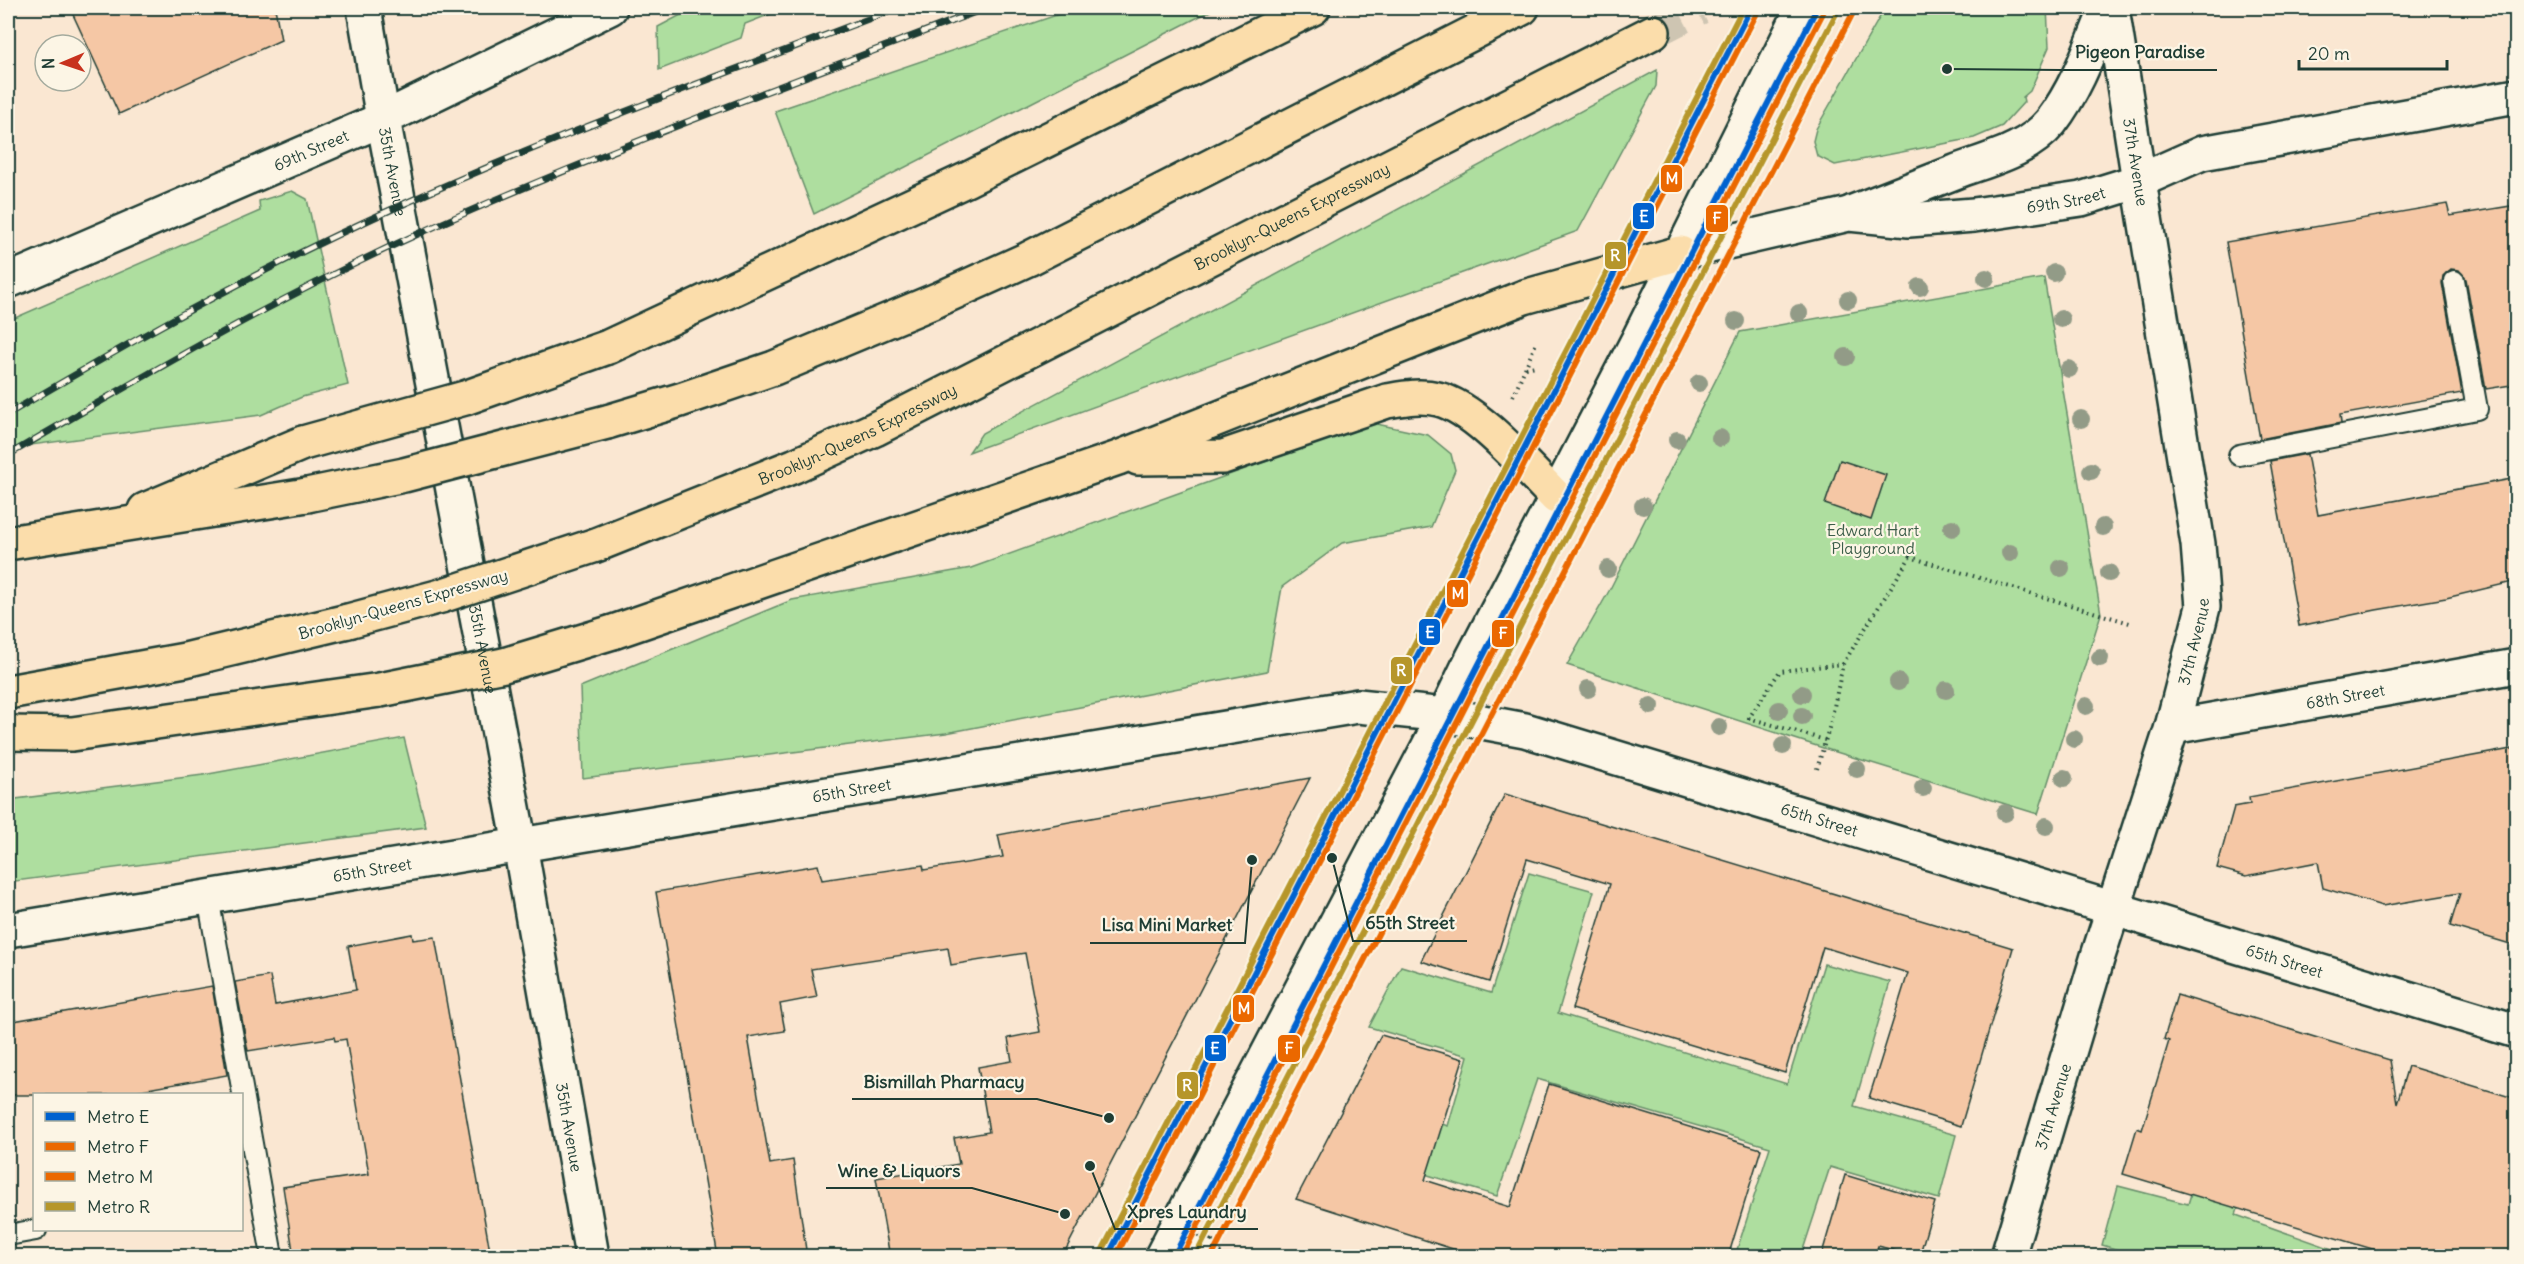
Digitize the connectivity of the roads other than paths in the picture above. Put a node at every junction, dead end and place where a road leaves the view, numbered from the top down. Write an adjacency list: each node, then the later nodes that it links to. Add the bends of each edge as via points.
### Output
1 (364, 8): 10 (street, 35th Avenue)
2 (610, 8): 10 (street, 69th Street)
3 (1313, 8): 19 (highway, bridge, via 988,170 608,347 465,398 303,443)
4 (1522, 8): 19 (highway, bridge, via 1028,259 774,368 607,422 404,475)
5 (1803, 8): 13 (street)
6 (2107, 8): 12 (street, via 2067,97 2049,123 2028,142 2000,157)
7 (2112, 8): 11 (street, 37th Avenue)
8 (1653, 32): 22 (highway, Brooklyn-Queens Expressway, bridge, via 885,424 794,466 596,545 441,596 185,660)
9 (2517, 96): 11 (street, 69th Street, via 2202,153)
10 (383, 119): 14 (street, 69th Street); 26 (street, 35th Avenue)
11 (2139, 181): 12 (street, 69th Street, via 2081,199 1974,215 1910,220); 24 (street, 37th Avenue, via 2202,578 2203,607)
12 (1849, 213): 13 (street, 69th Street)
13 (1680, 253): 17 (highway, via 1524,297); 18 (street)
14 (8, 281)
15 (2454, 281): 16 (lane, via 2477,409)
16 (2240, 455)
17 (1118, 458): 18 (highway, via 1223,458 1387,401 1414,396 1440,400 1462,410); 25 (highway, bridge, via 612,632 504,665 380,690 72,734)
18 (1556, 497): 23 (street)
19 (99, 529): 20 (highway)
20 (8, 543)
21 (2517, 666): 24 (street, 68th Street)
22 (8, 692)
23 (1445, 715): 26 (street, 65th Street, via 1358,706); 28 (street, 65th Street, via 1525,730); 36 (street)
24 (2172, 727): 28 (street, 37th Avenue)
25 (8, 733)
26 (520, 845): 27 (street, 65th Street); 38 (street, 35th Avenue)
27 (208, 897): 29 (street, 65th Street); 31 (lane)
28 (2113, 908): 30 (street, 65th Street); 40 (street, 37th Avenue)
29 (8, 930)
30 (2517, 1031)
31 (237, 1093)
32 (243, 1136): 33 (lane)
33 (250, 1184): 37 (lane)
34 (33, 1231): 35 (lane)
35 (8, 1235)
36 (1165, 1252): 39 (street)
37 (272, 1257)
38 (592, 1257)
39 (1203, 1257)
40 (2008, 1257)

